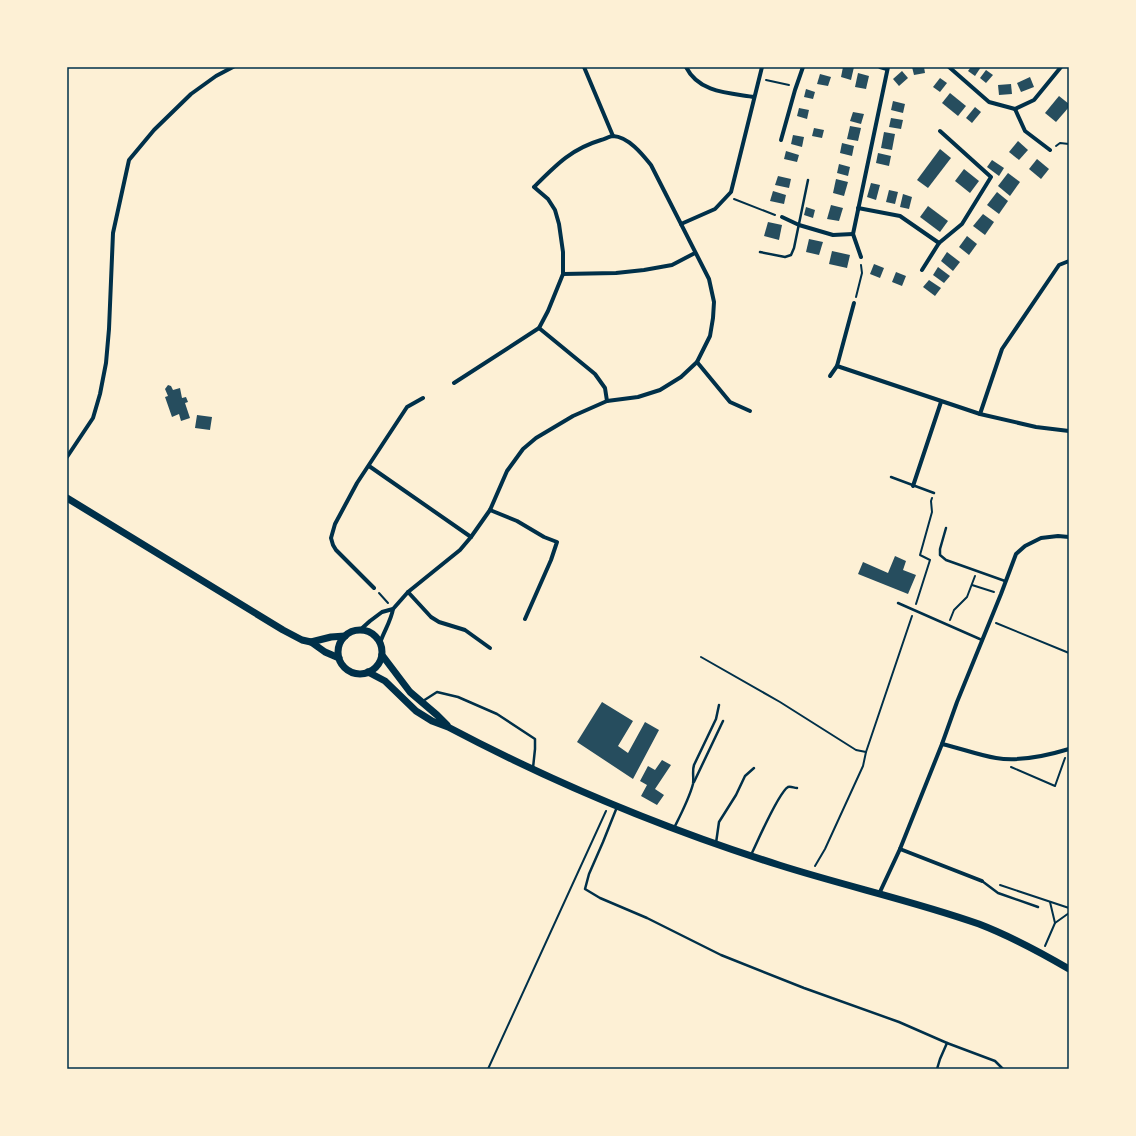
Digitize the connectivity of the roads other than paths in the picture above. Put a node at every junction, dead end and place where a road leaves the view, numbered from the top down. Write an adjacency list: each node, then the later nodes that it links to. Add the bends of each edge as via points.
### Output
1 (233, 67): 41 (street, via 191,94 154,130 129,160 113,234 109,329 100,394 93,418)
2 (584, 67): 13 (street)
3 (686, 67): 10 (street, via 701,85 714,90)
4 (762, 67): 10 (street)
5 (802, 67): 14 (street)
6 (880, 67): 9 (street)
7 (949, 67): 11 (street, via 989,102)
8 (1061, 67): 11 (street, via 1034,100)
9 (887, 68): 17 (street)
10 (754, 97): 19 (street, via 731,192 715,209)
11 (1015, 109): 15 (street, via 1025,132)
12 (940, 131): 22 (street, via 991,177 962,224)
13 (613, 136): 19 (street, via 628,142 641,152 651,165); 28 (street, via 593,142 561,160 534,186 555,210 563,252)
14 (781, 140)
15 (1050, 150)
16 (808, 180): 20 (lane)
17 (858, 208): 21 (street); 22 (street, via 900,216)
18 (782, 217): 20 (street)
19 (681, 224): 24 (street)
20 (799, 225): 21 (street, via 833,235); 23 (lane, via 791,255 784,257)
21 (852, 234): 25 (street)
22 (939, 243): 27 (street)
23 (760, 252)
24 (695, 253): 28 (street, via 672,265 644,270); 31 (street, via 709,280 714,302 710,336)
25 (861, 258)
26 (1069, 261): 39 (street, via 1059,265 1002,349)
27 (922, 270)
28 (563, 274): 30 (street)
29 (854, 302): 32 (street)
30 (539, 328): 34 (street); 36 (street, via 595,374 604,388)
31 (697, 362): 36 (street, via 681,377 660,390 638,397); 38 (street, via 730,402)
32 (837, 366): 33 (street); 37 (street)
33 (830, 376)
34 (454, 383)
35 (423, 398): 42 (street, via 407,407)
36 (607, 401): 47 (street, via 573,416 523,449 507,471)
37 (941, 402): 39 (street); 44 (street)
38 (750, 411)
39 (980, 414): 40 (street)
40 (1069, 432)
41 (67, 457)
42 (369, 466): 50 (street); 52 (street, via 335,524 332,538 336,550)
43 (891, 477): 44 (lane)
44 (913, 486): 45 (lane)
45 (934, 493)
46 (67, 498): 60 (main road, via 284,630)
47 (490, 510): 50 (street); 56 (street, via 557,542)
48 (946, 528): 51 (lane, via 940,555 946,560)
49 (1069, 537): 51 (street, via 1041,538 1025,546 1016,554)
50 (470, 538): 53 (street, via 460,550)
51 (1006, 582): 59 (street)
52 (374, 588)
53 (408, 592): 55 (street); 62 (street, via 431,617 464,630)
54 (898, 603): 59 (lane)
55 (393, 609): 57 (street, via 382,612); 61 (street)
56 (525, 619)
57 (360, 630): 58 (main road); 61 (main road, via 372,633)
58 (344, 636): 60 (main road); 64 (main road, via 339,647)
59 (982, 640): 70 (street)
60 (311, 642): 64 (main road)
61 (380, 642): 63 (main road)
62 (490, 648)
63 (382, 655): 65 (main road, via 377,666); 66 (main road, via 404,684)
64 (339, 658): 65 (main road, via 350,672)
65 (368, 672): 69 (main road, via 385,680 416,711)
66 (422, 702): 69 (main road); 73 (lane, via 437,692 458,697 497,714 534,739)
67 (720, 705): 74 (lane, via 694,765)
68 (723, 721): 74 (lane)
69 (448, 727): 73 (main road)
70 (942, 744): 71 (street, via 996,758 1028,759); 79 (street)
71 (1068, 749)
72 (754, 768): 78 (lane, via 745,776 719,822)
73 (533, 770): 76 (main road)
74 (694, 782): 77 (lane)
75 (797, 788): 80 (lane, via 787,788 775,805)
76 (613, 805): 77 (main road); 85 (lane, via 603,842 584,889 721,955 899,1022)
77 (674, 828): 78 (main road)
78 (716, 844): 80 (main road)
79 (900, 849): 81 (street); 82 (street)
80 (751, 856): 82 (main road)
81 (982, 881): 83 (lane, via 998,893)
82 (879, 894): 84 (main road, via 978,924 1011,938)
83 (1038, 907)
84 (1069, 969)
85 (947, 1043): 86 (lane); 87 (lane, via 995,1062)
86 (937, 1069)
87 (1003, 1069)

